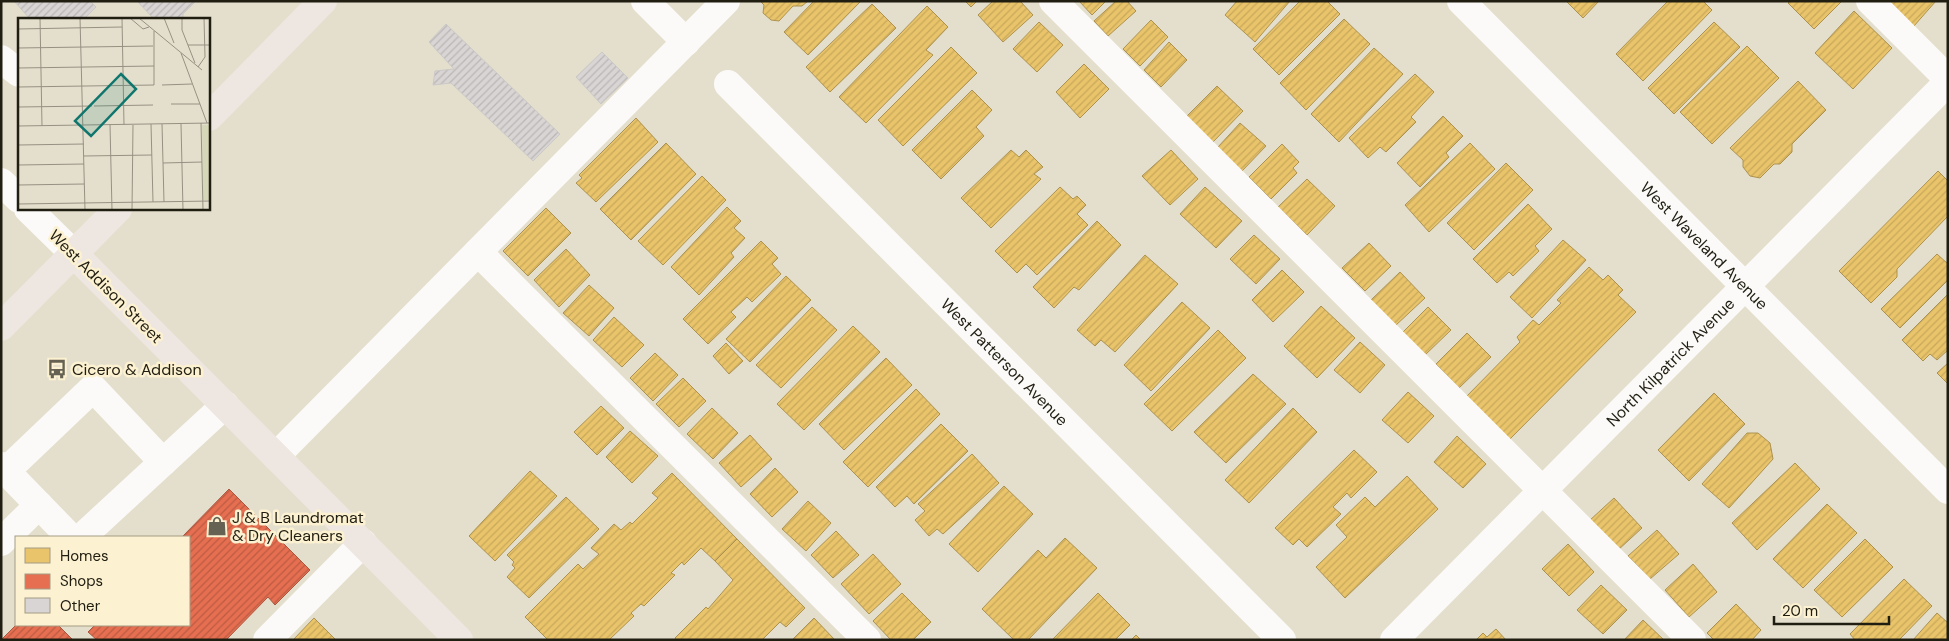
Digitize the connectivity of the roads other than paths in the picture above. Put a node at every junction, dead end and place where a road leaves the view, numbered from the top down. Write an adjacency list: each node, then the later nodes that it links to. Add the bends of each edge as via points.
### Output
1 (323, 1): 12 (main road)
2 (645, 1): 7 (street)
3 (726, 1): 7 (street)
4 (1053, 1): 25 (street)
5 (1461, 1): 19 (street, West Waveland Avenue)
6 (1870, 1): 10 (street)
7 (686, 42): 17 (street)
8 (1, 59): 9 (street)
9 (18, 72)
10 (1948, 81): 19 (street, North Kilpatrick Avenue)
11 (728, 84): 35 (street, West Patterson Avenue)
12 (210, 117)
13 (1, 182): 14 (street)
14 (18, 198)
15 (29, 210): 18 (street, West Addison Street)
16 (117, 210): 18 (main road)
17 (478, 252): 22 (street); 34 (street)
18 (74, 254): 20 (main road); 21 (main road, West Addison Street)
19 (1745, 287): 25 (street, North Kilpatrick Avenue); 26 (street, West Waveland Avenue)
20 (1, 327)
21 (225, 405): 22 (main road, West Addison Street); 23 (street)
22 (276, 456): 31 (main road, West Addison Street)
23 (164, 462): 24 (street, via 93,388); 29 (street)
24 (3, 469): 27 (street)
25 (1542, 490): 36 (street, North Kilpatrick Avenue); 37 (street)
26 (1948, 490)
27 (39, 505): 28 (street); 30 (street)
28 (69, 536)
29 (83, 536)
30 (1, 542)
31 (363, 543): 32 (street); 33 (main road, West Addison Street)
32 (267, 640)
33 (459, 640)
34 (867, 640)
35 (1282, 640)
36 (1394, 640)
37 (1692, 640)

